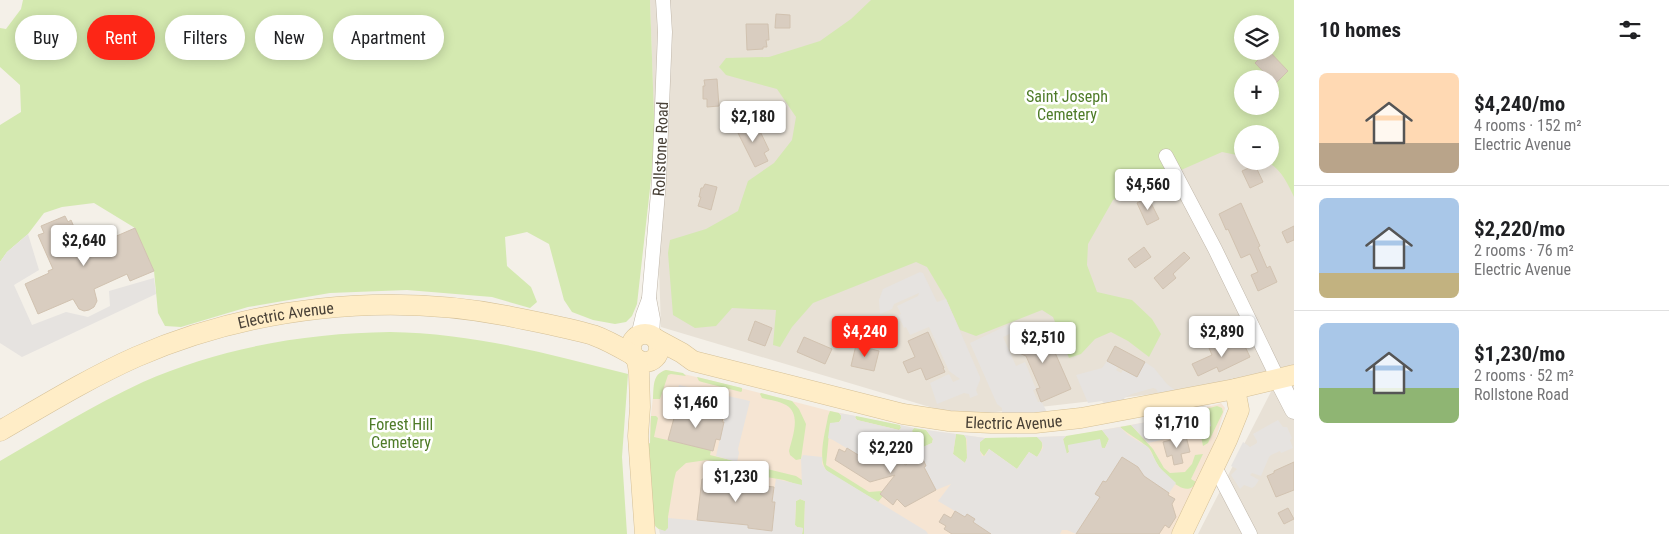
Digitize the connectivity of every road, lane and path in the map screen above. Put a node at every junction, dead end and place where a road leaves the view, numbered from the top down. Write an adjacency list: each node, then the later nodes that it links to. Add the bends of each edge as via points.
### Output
1 (663, 0): 3 (street, Rollstone Road, via 665,32 649,298 653,319)
2 (1166, 156): 4 (street)
3 (645, 348): 5 (main road, Electric Avenue, via 676,363 693,361 904,414 949,421 1035,423 1081,418); 7 (main road, Electric Avenue, via 493,313 429,306 358,306 279,315 218,328 153,350 100,374); 9 (main road, Rollstone Road, via 639,373 638,436)
4 (1286, 377): 5 (main road, Electric Avenue); 6 (street)
5 (1235, 389): 8 (main road, via 1239,410)
6 (1294, 410)
7 (0, 432)
8 (1215, 467): 10 (main road); 11 (street)
9 (645, 534)
10 (1182, 534)
11 (1250, 534)

